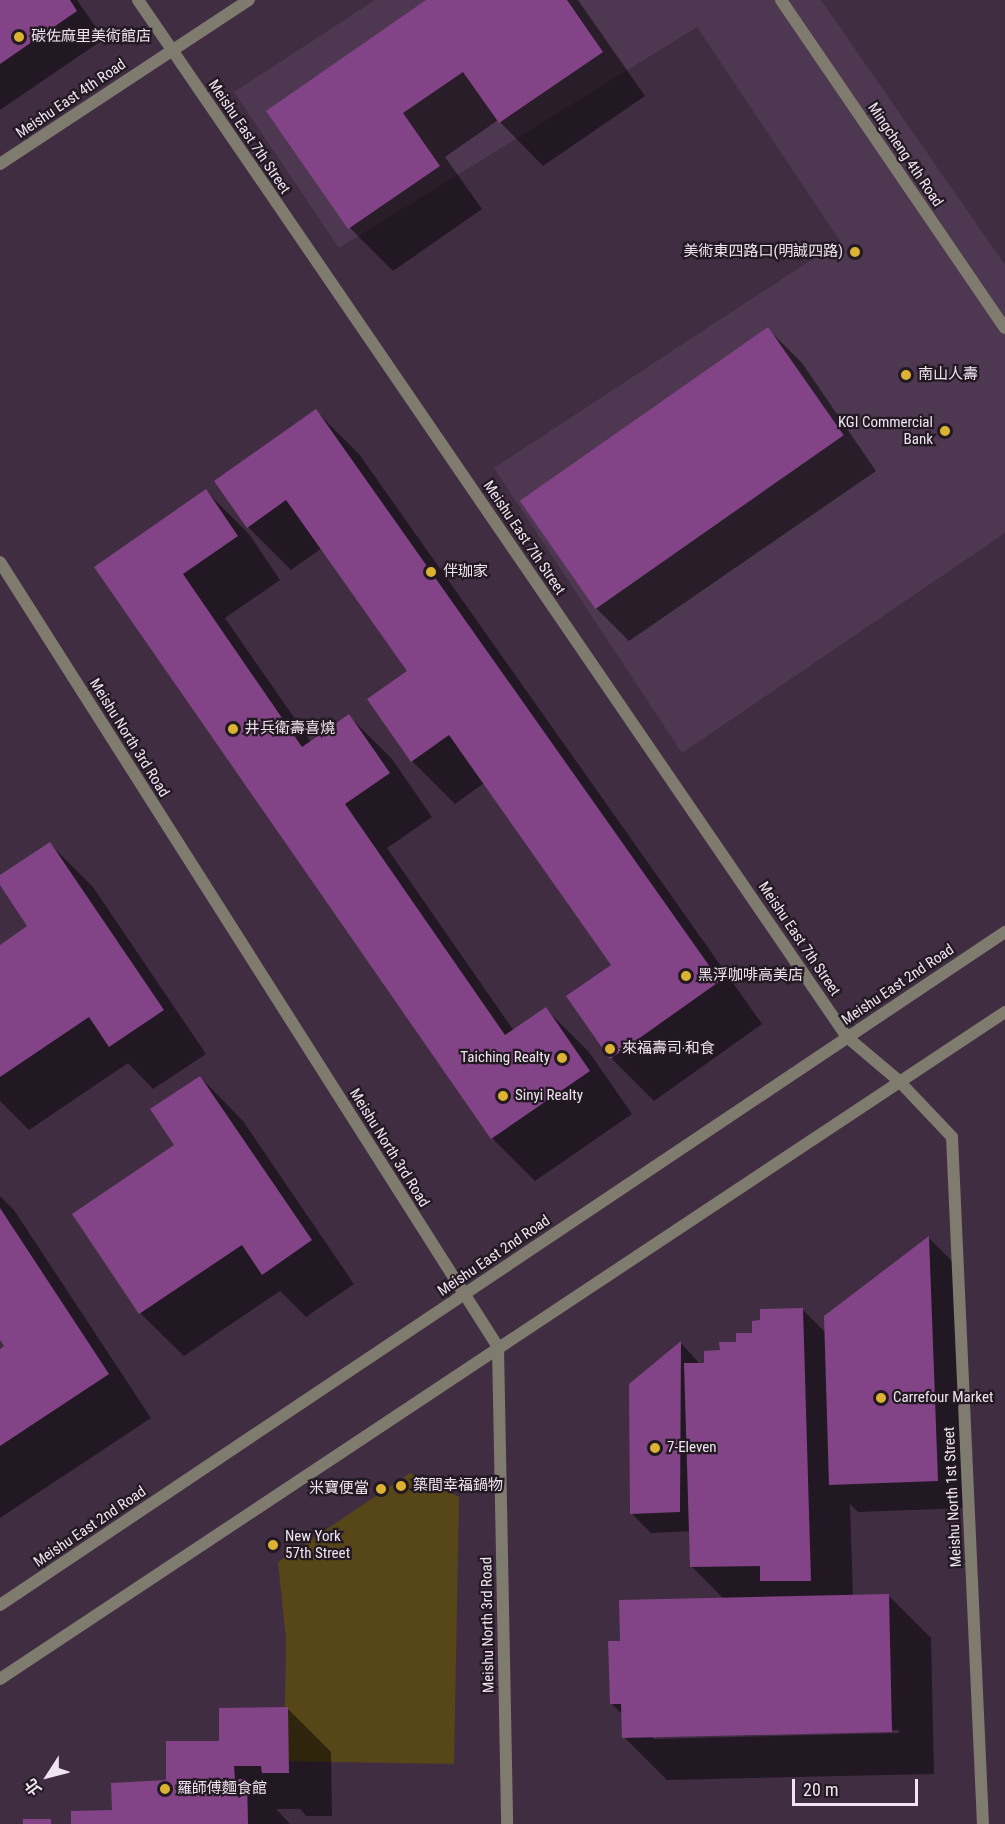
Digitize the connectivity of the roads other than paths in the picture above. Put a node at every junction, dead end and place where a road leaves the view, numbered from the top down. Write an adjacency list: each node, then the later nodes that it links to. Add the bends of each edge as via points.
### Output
1 (138, 0): 4 (street, Meishu East 7th Street)
2 (249, 0): 4 (street, Meishu East 4th Road)
3 (781, 0): 6 (street, Mingcheng 4th Road)
4 (172, 51): 5 (street, Meishu East 4th Road); 10 (street, Meishu East 7th Street)
5 (0, 164)
6 (1005, 328)
7 (0, 562): 12 (street, Meishu North 3rd Road)
8 (1005, 932): 10 (street, Meishu East 2nd Road)
9 (1005, 1012): 11 (street)
10 (847, 1037): 11 (street, Meishu East 7th Street); 12 (street, Meishu East 2nd Road)
11 (899, 1081): 13 (street); 17 (street, Meishu North 1st Street, via 952,1137)
12 (464, 1294): 13 (street, Meishu North 3rd Road); 14 (street, Meishu East 2nd Road)
13 (498, 1347): 15 (street); 16 (street, Meishu North 3rd Road)
14 (0, 1605)
15 (0, 1679)
16 (507, 1824)
17 (983, 1824)

